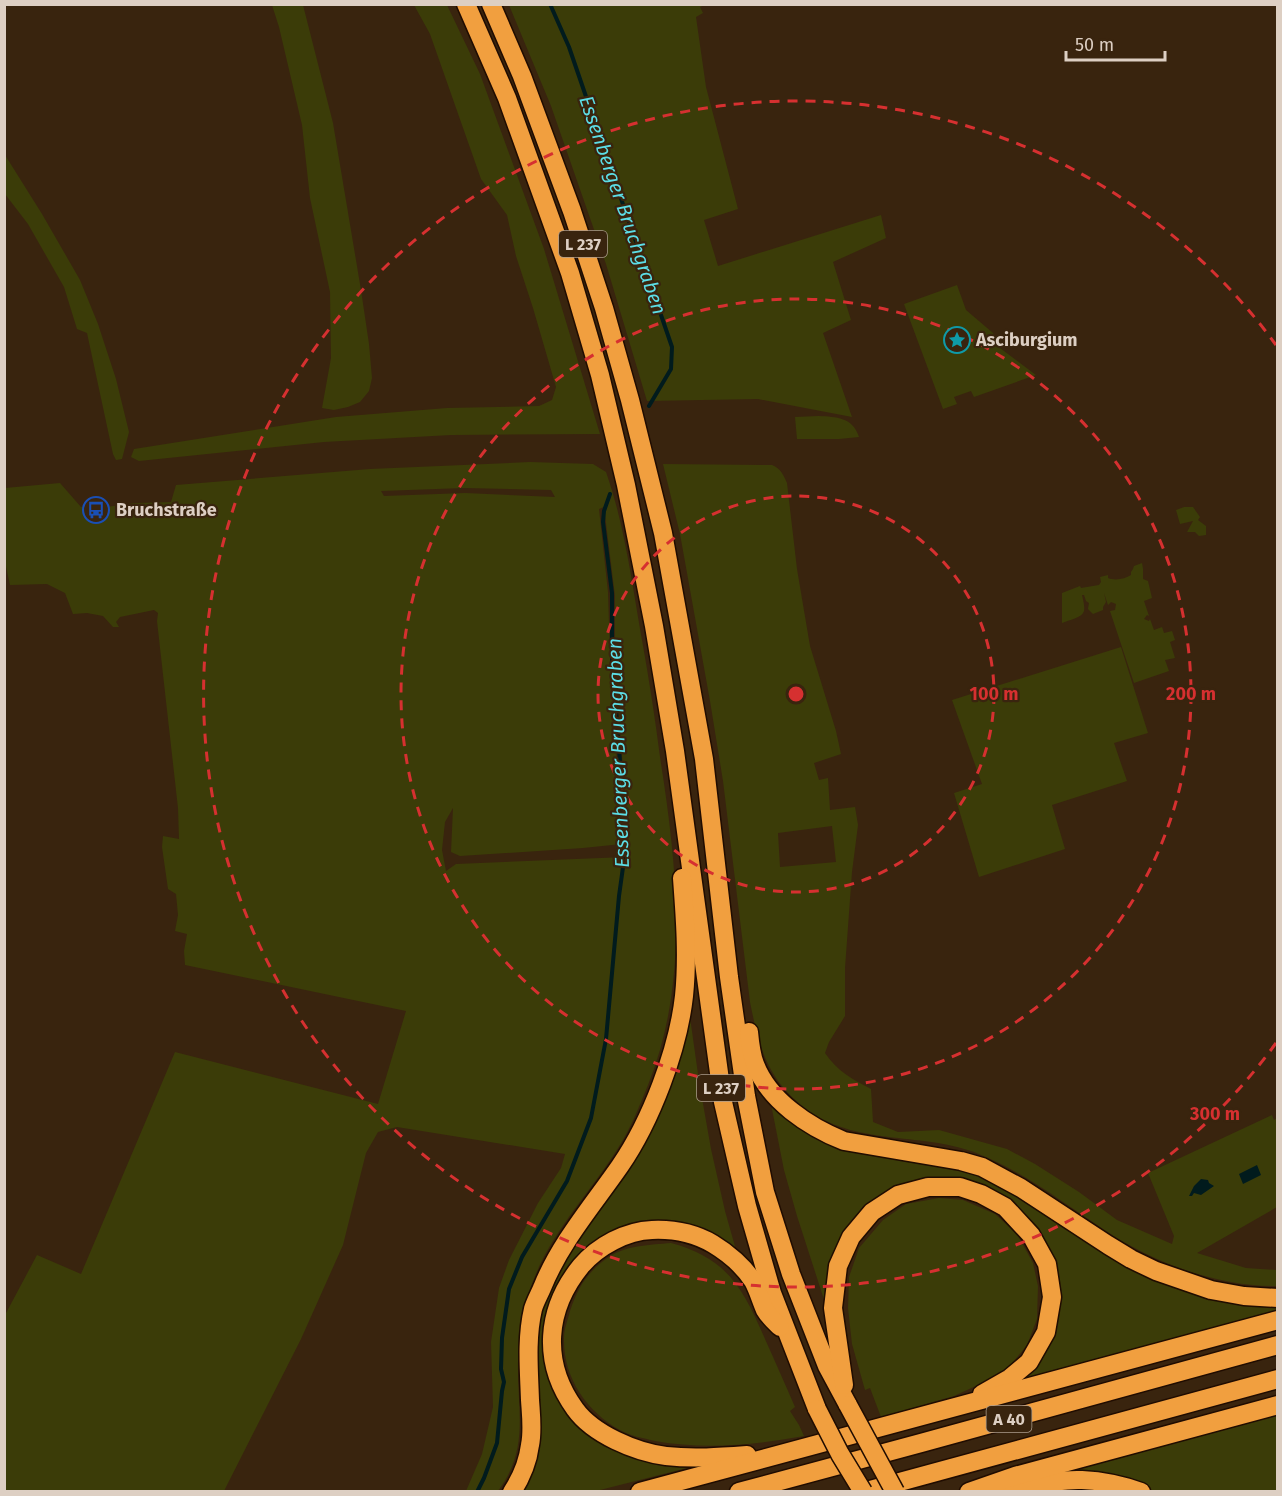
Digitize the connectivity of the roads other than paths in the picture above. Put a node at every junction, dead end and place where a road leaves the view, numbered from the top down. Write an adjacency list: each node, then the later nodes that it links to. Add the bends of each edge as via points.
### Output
1 (466, 4): 3 (highway, L 237, via 507,98 570,273 600,375 654,626)
2 (491, 4): 4 (highway, L 237, via 522,76 604,308 655,502 704,759)
3 (687, 832): 7 (highway, L 237, via 723,1102 747,1206); 15 (highway, via 680,861 685,977 674,1044 646,1121 553,1263 533,1308 528,1343 530,1445)
4 (729, 978): 5 (highway, via 743,1001 758,1072 781,1102 802,1120 844,1142 982,1167 1156,1271 1211,1290); 11 (highway, L 237, via 765,1192 791,1274 827,1366)
5 (1278, 1298)
6 (1278, 1320): 12 (highway)
7 (789, 1336): 13 (highway, via 766,1313 752,1281 737,1262 698,1237 666,1230 642,1230 621,1237 589,1256 572,1277 553,1320 554,1361 561,1385 575,1410 615,1440 664,1456); 14 (highway, L 237, bridge, via 816,1409)
8 (1278, 1345): 17 (highway, A 40)
9 (1278, 1378): 19 (highway, A 40)
10 (1278, 1404): 21 (highway)
11 (848, 1405): 12 (highway, via 833,1308 838,1266 851,1237 872,1212 898,1195 928,1187 960,1187 1005,1207 1031,1235 1047,1264 1052,1297 1046,1332 1029,1362 1010,1378); 20 (highway, L 237, bridge)
12 (961, 1406): 13 (highway)
13 (782, 1453): 16 (highway)
14 (840, 1455): 18 (highway, bridge); 19 (highway, L 237, bridge)
15 (512, 1491)
16 (640, 1491)
17 (739, 1491)
18 (851, 1491)
19 (863, 1491)
20 (895, 1491)
21 (969, 1491)
22 (996, 1491): 23 (highway, via 1081,1480)
23 (1141, 1491)

